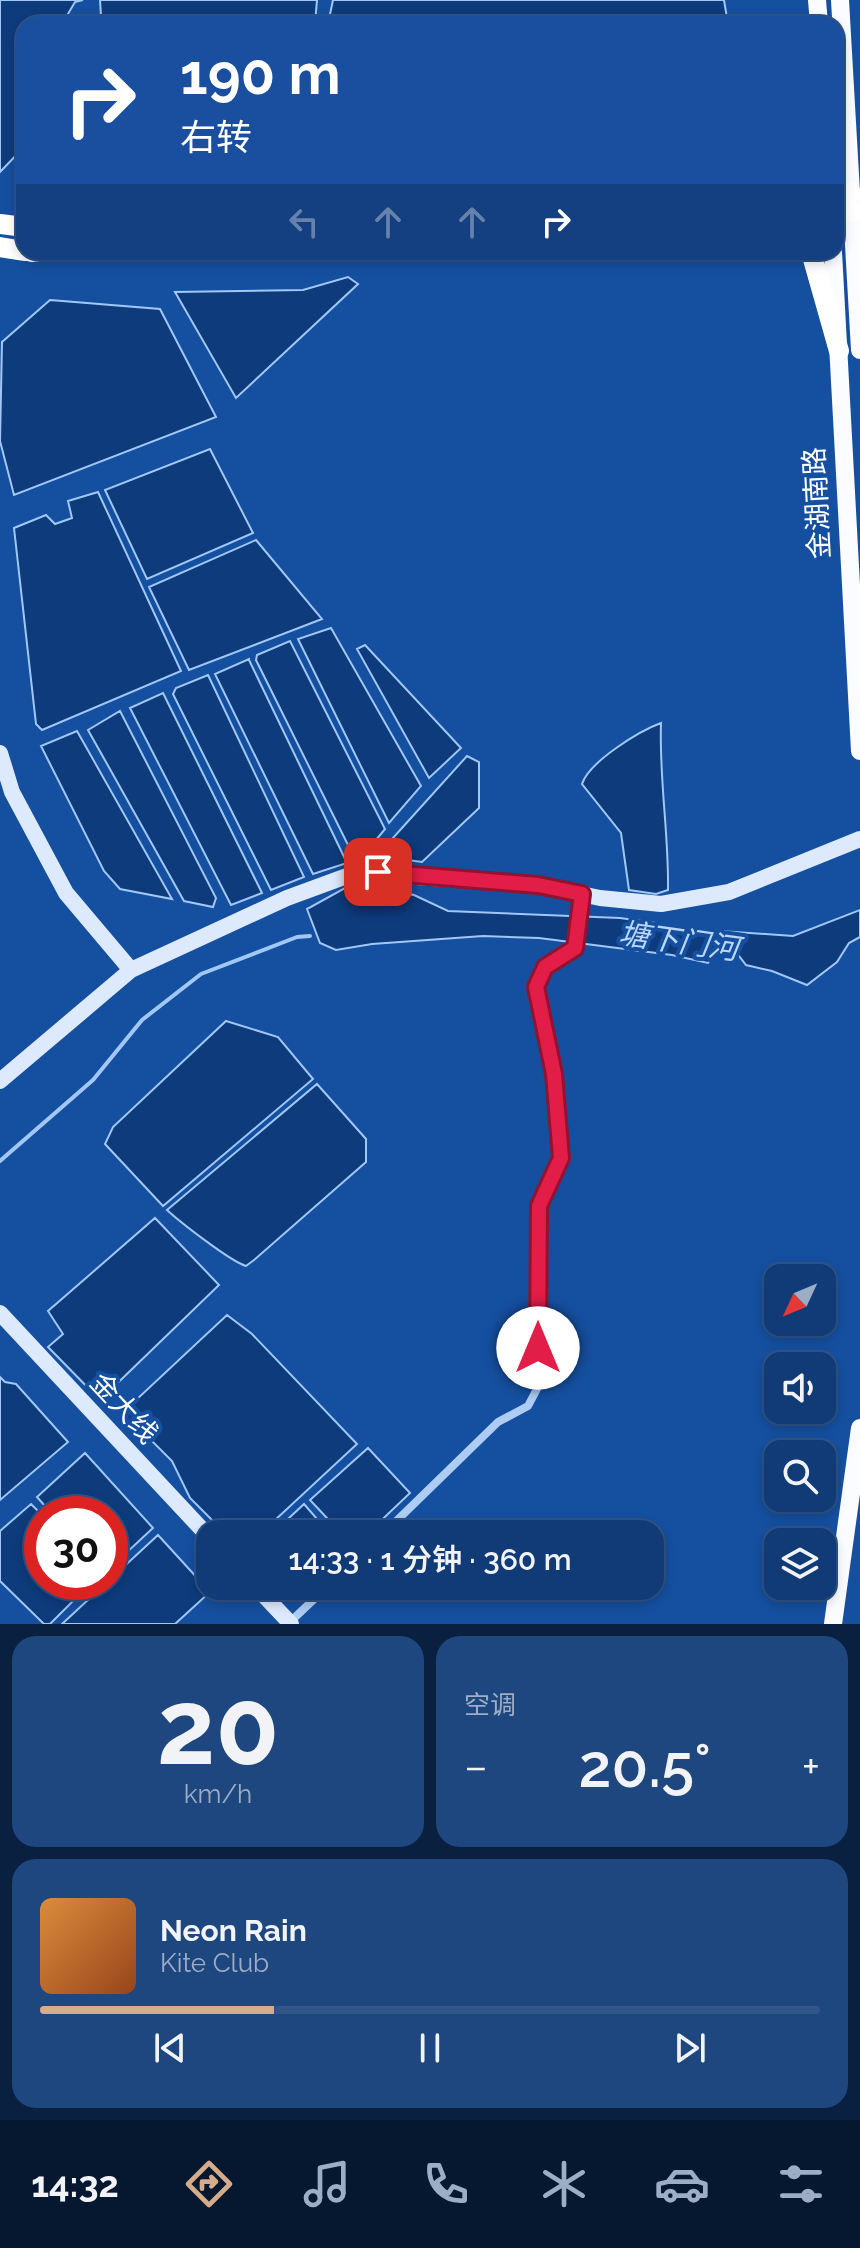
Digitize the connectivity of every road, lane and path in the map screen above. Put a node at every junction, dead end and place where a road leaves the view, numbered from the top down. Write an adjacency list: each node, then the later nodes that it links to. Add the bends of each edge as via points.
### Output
1 (844, 203): 4 (main road)
2 (813, 260): 5 (highway)
3 (833, 260): 5 (main road, 金湖南路)
4 (860, 350)
5 (839, 351): 6 (main road, 金湖南路)
6 (860, 751)
7 (0, 753): 10 (street, via 12,792 66,893)
8 (860, 839): 9 (street, via 729,892 661,904)
9 (582, 895): 10 (street, via 538,885 355,873 287,898); 14 (street, via 575,948 545,967 536,987 554,1074 561,1158 539,1206 538,1387 528,1406 498,1422)
10 (131, 970): 11 (street)
11 (0, 1081)
12 (0, 1313): 15 (street, 金大线)
13 (860, 1428): 19 (main road)
14 (397, 1520)
15 (196, 1523)
16 (268, 1600): 18 (street)
17 (314, 1600): 18 (street)
18 (290, 1623)
19 (833, 1624)

